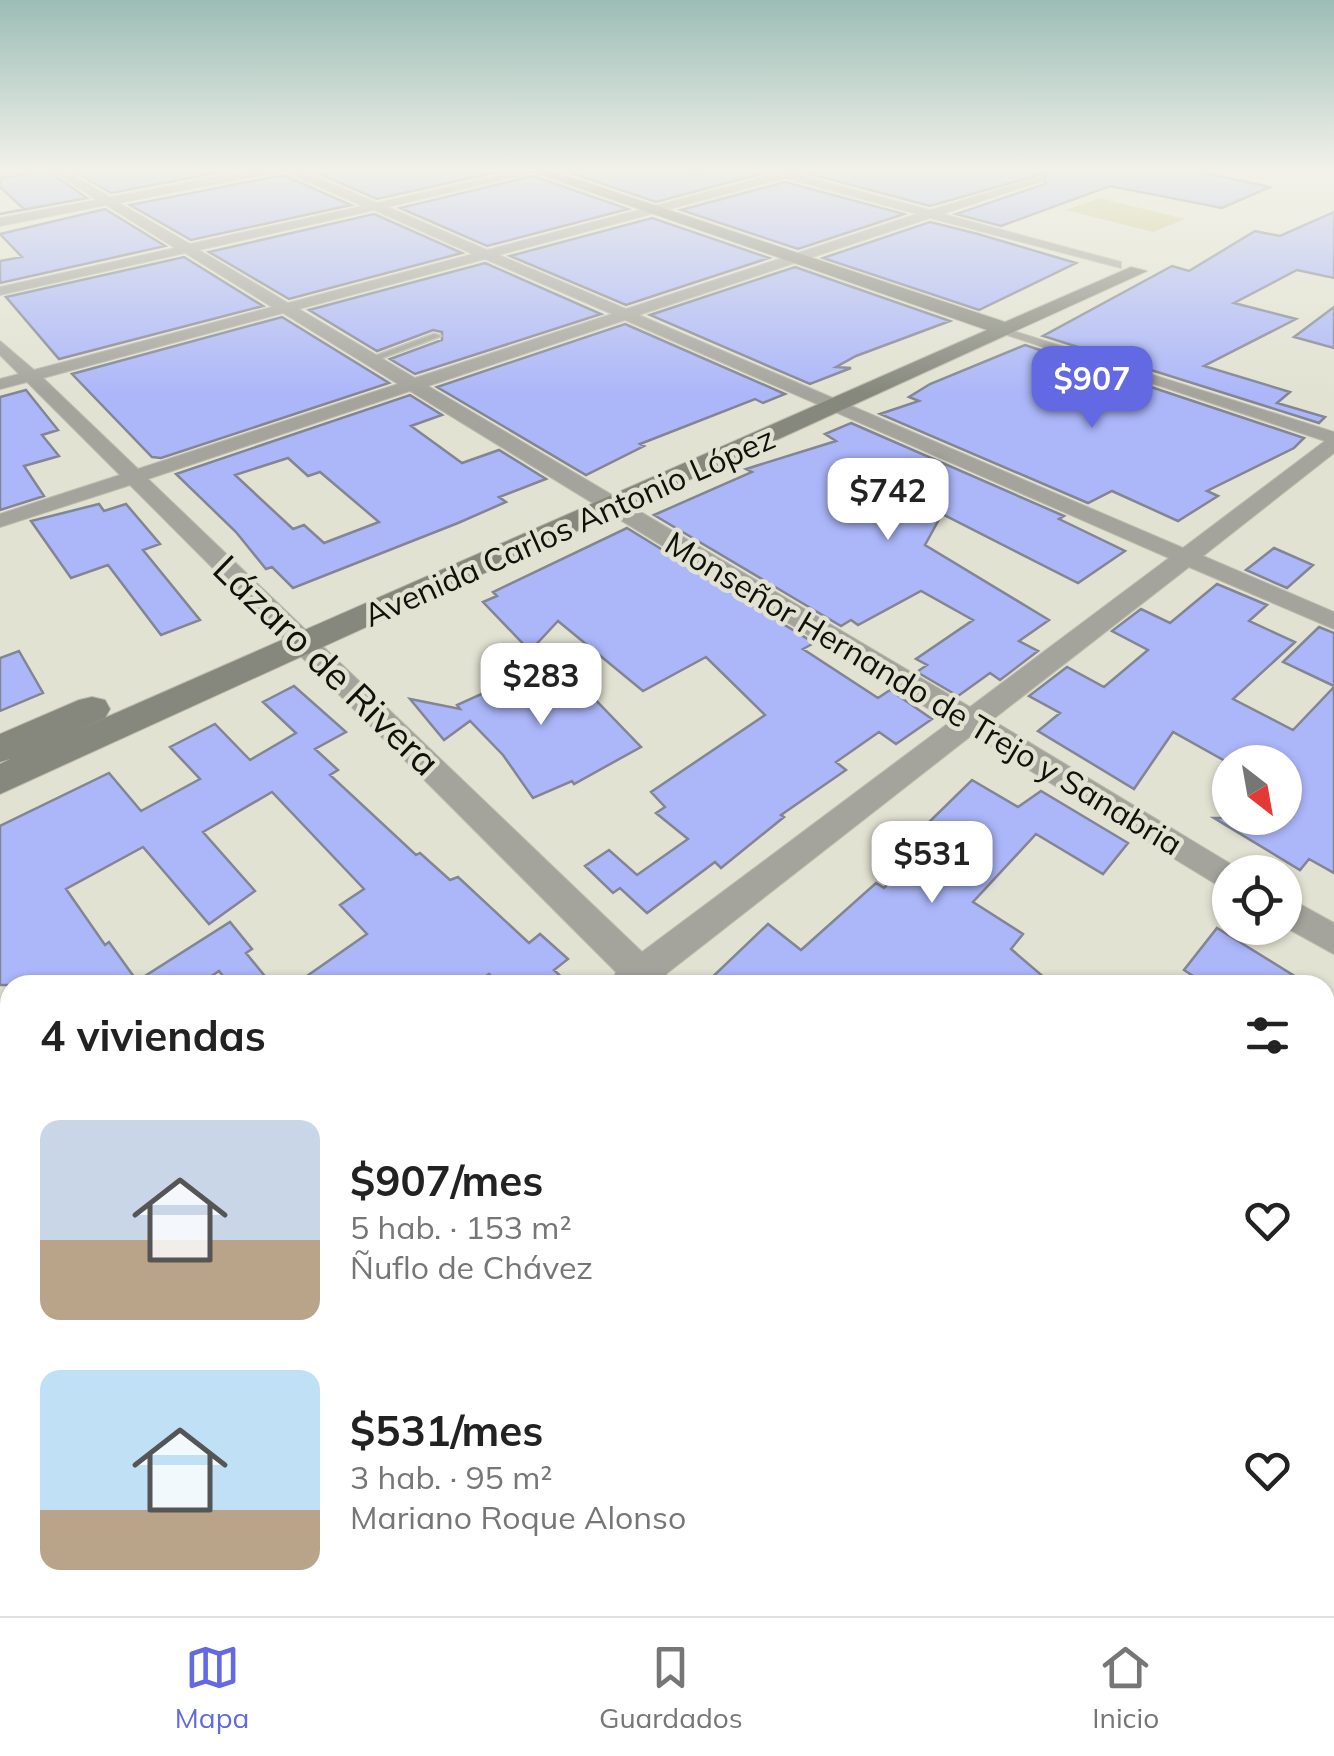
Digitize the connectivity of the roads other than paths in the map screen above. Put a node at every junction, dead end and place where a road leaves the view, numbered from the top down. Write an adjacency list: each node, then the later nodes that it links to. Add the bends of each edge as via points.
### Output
1 (178, 243): 8 (street, Monseñor Hernando de Trejo y Sanabria)
2 (211, 243): 8 (street)
3 (462, 243): 9 (street)
4 (526, 243): 9 (street)
5 (751, 243): 10 (main road)
6 (843, 243): 10 (street)
7 (1037, 243): 11 (street)
8 (187, 249): 12 (street); 13 (street, Monseñor Hernando de Trejo y Sanabria)
9 (486, 254): 13 (street); 14 (street)
10 (797, 259): 14 (street); 15 (main road)
11 (1127, 268): 15 (main road, Avenida Carlos Antonio López)
12 (0, 290)
13 (285, 308): 18 (street, Monseñor Hernando de Trejo y Sanabria); 19 (street)
14 (626, 315): 21 (street); 22 (street)
15 (996, 326): 22 (main road, Avenida Carlos Antonio López); 23 (street)
16 (437, 336): 18 (lane)
17 (0, 346): 19 (street, Lázaro de Rivera)
18 (372, 360): 21 (street, Monseñor Hernando de Trejo y Sanabria)
19 (30, 376): 20 (street); 24 (street, Lázaro de Rivera)
20 (0, 384)
21 (414, 385): 24 (street); 25 (street, Monseñor Hernando de Trejo y Sanabria)
22 (825, 401): 25 (main road, Avenida Carlos Antonio López); 27 (street)
23 (1334, 441): 27 (street)
24 (134, 476): 26 (street); 29 (street, Lázaro de Rivera)
25 (603, 499): 29 (main road, Avenida Carlos Antonio López); 30 (street, Monseñor Hernando de Trejo y Sanabria)
26 (0, 521)
27 (1188, 558): 28 (street); 30 (street)
28 (1334, 621)
29 (296, 634): 31 (main road, Avenida Carlos Antonio López); 32 (main road, Avenida Carlos Antonio López); 36 (street, Lázaro de Rivera)
30 (972, 722): 33 (street, Monseñor Hernando de Trejo y Sanabria); 37 (street)
31 (0, 749)
32 (0, 780)
33 (1212, 866)
34 (1302, 920): 35 (street)
35 (1334, 940)
36 (634, 975)
37 (648, 975)

